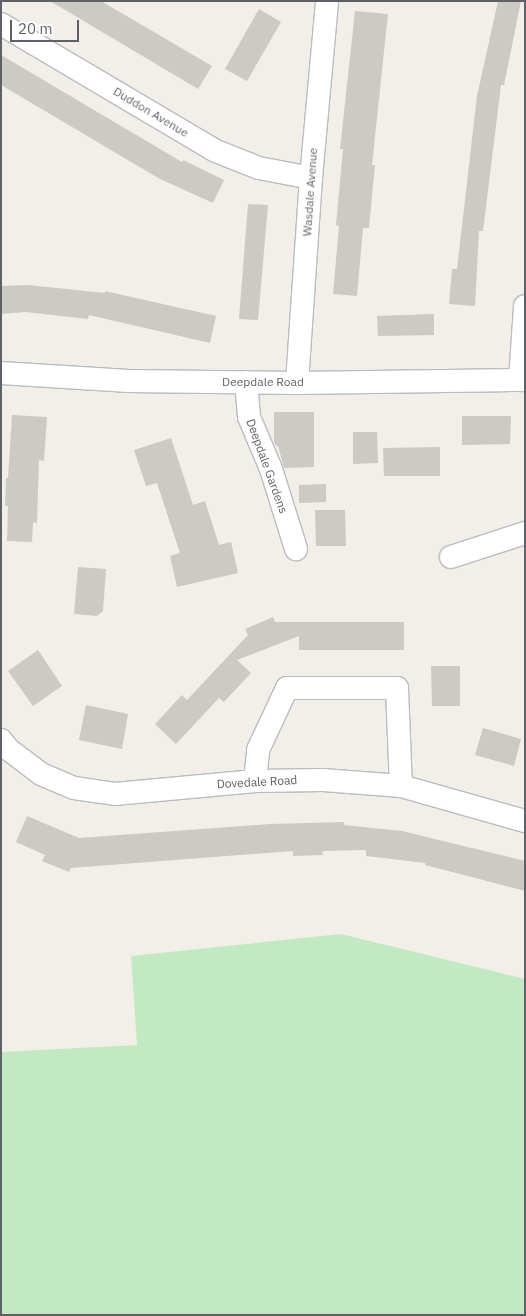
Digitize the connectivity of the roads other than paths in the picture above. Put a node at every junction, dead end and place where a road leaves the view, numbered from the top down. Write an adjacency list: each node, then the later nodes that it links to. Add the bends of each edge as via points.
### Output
1 (327, 1): 3 (street, Wasdale Avenue)
2 (1, 24): 3 (street, Duddon Avenue, via 216,150 258,168)
3 (311, 178): 8 (street, Wasdale Avenue)
4 (525, 306): 6 (street)
5 (1, 373): 7 (street, Deepdale Road, via 129,381)
6 (522, 380): 8 (street, Deepdale Road)
7 (246, 382): 8 (street, Deepdale Road); 10 (street, Deepdale Gardens, via 249,418 271,469)
8 (297, 383)
9 (525, 533): 11 (street)
10 (296, 548)
11 (451, 557)
12 (1, 740): 13 (street, Dovedale Road, via 41,774 74,788 116,794)
13 (255, 780): 14 (street, Dovedale Road, via 323,780); 14 (street, via 258,750 287,688 397,688)
14 (401, 786): 15 (street, Dovedale Road)
15 (525, 821)

